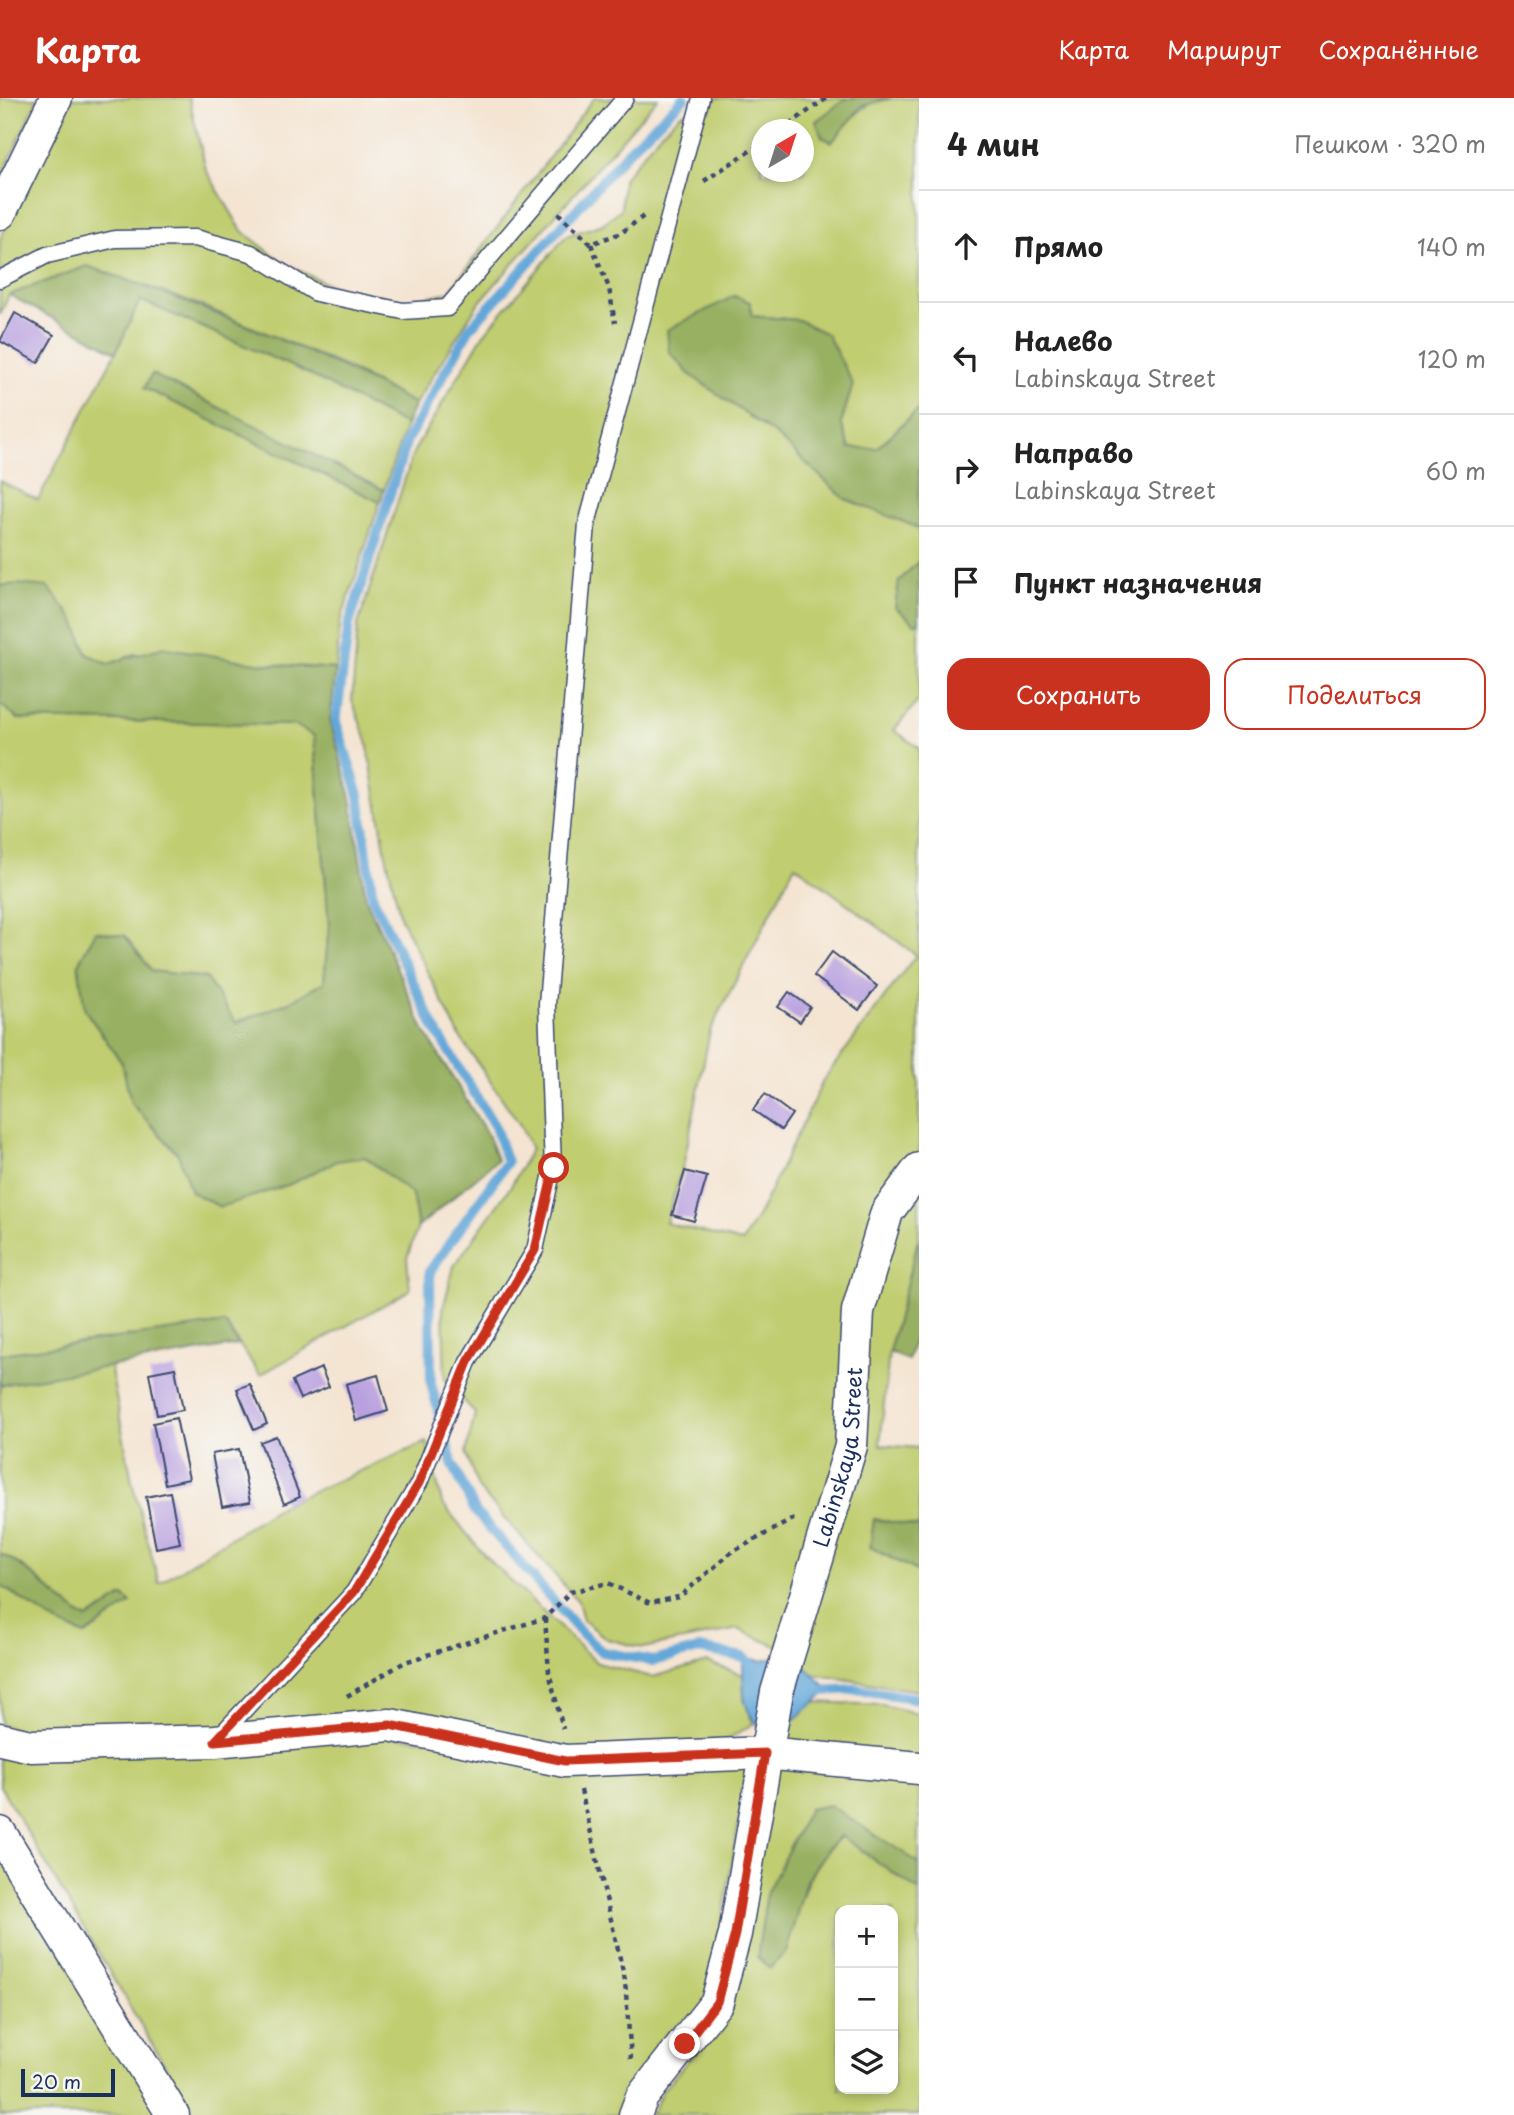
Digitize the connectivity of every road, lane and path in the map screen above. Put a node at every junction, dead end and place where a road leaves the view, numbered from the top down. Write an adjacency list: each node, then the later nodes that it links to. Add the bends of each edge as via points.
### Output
1 (56, 98): 7 (street)
2 (625, 98): 10 (lane, via 447,308 403,311 316,293 251,253 195,238 115,239 47,255)
3 (701, 98): 17 (lane, via 587,524 547,1004 554,1168 535,1250 468,1362 419,1483 354,1592)
4 (827, 98): 5 (path)
5 (797, 119)
6 (554, 209): 8 (path)
7 (0, 214)
8 (583, 236)
9 (591, 244): 11 (path, via 609,288)
10 (0, 279)
11 (615, 325)
12 (919, 1169): 13 (street, Labinskaya Street, via 887,1212 858,1311 851,1446)
13 (838, 1489): 14 (path, via 806,1513 732,1552 679,1597 650,1603 608,1583 570,1592); 18 (street, Labinskaya Street, via 777,1692)
14 (545, 1619): 15 (path, via 405,1661); 19 (path, via 549,1672 561,1724)
15 (342, 1699)
16 (0, 1740): 17 (street, via 31,1746)
17 (215, 1741): 19 (street, via 390,1725 565,1761)
18 (765, 1753): 19 (street); 20 (street); 22 (street, Labinskaya Street, via 735,1934 717,2002)
19 (579, 1760): 22 (path, via 582,1801 625,1980)
20 (919, 1768)
21 (0, 1833): 23 (street)
22 (639, 2106)
23 (173, 2115)

